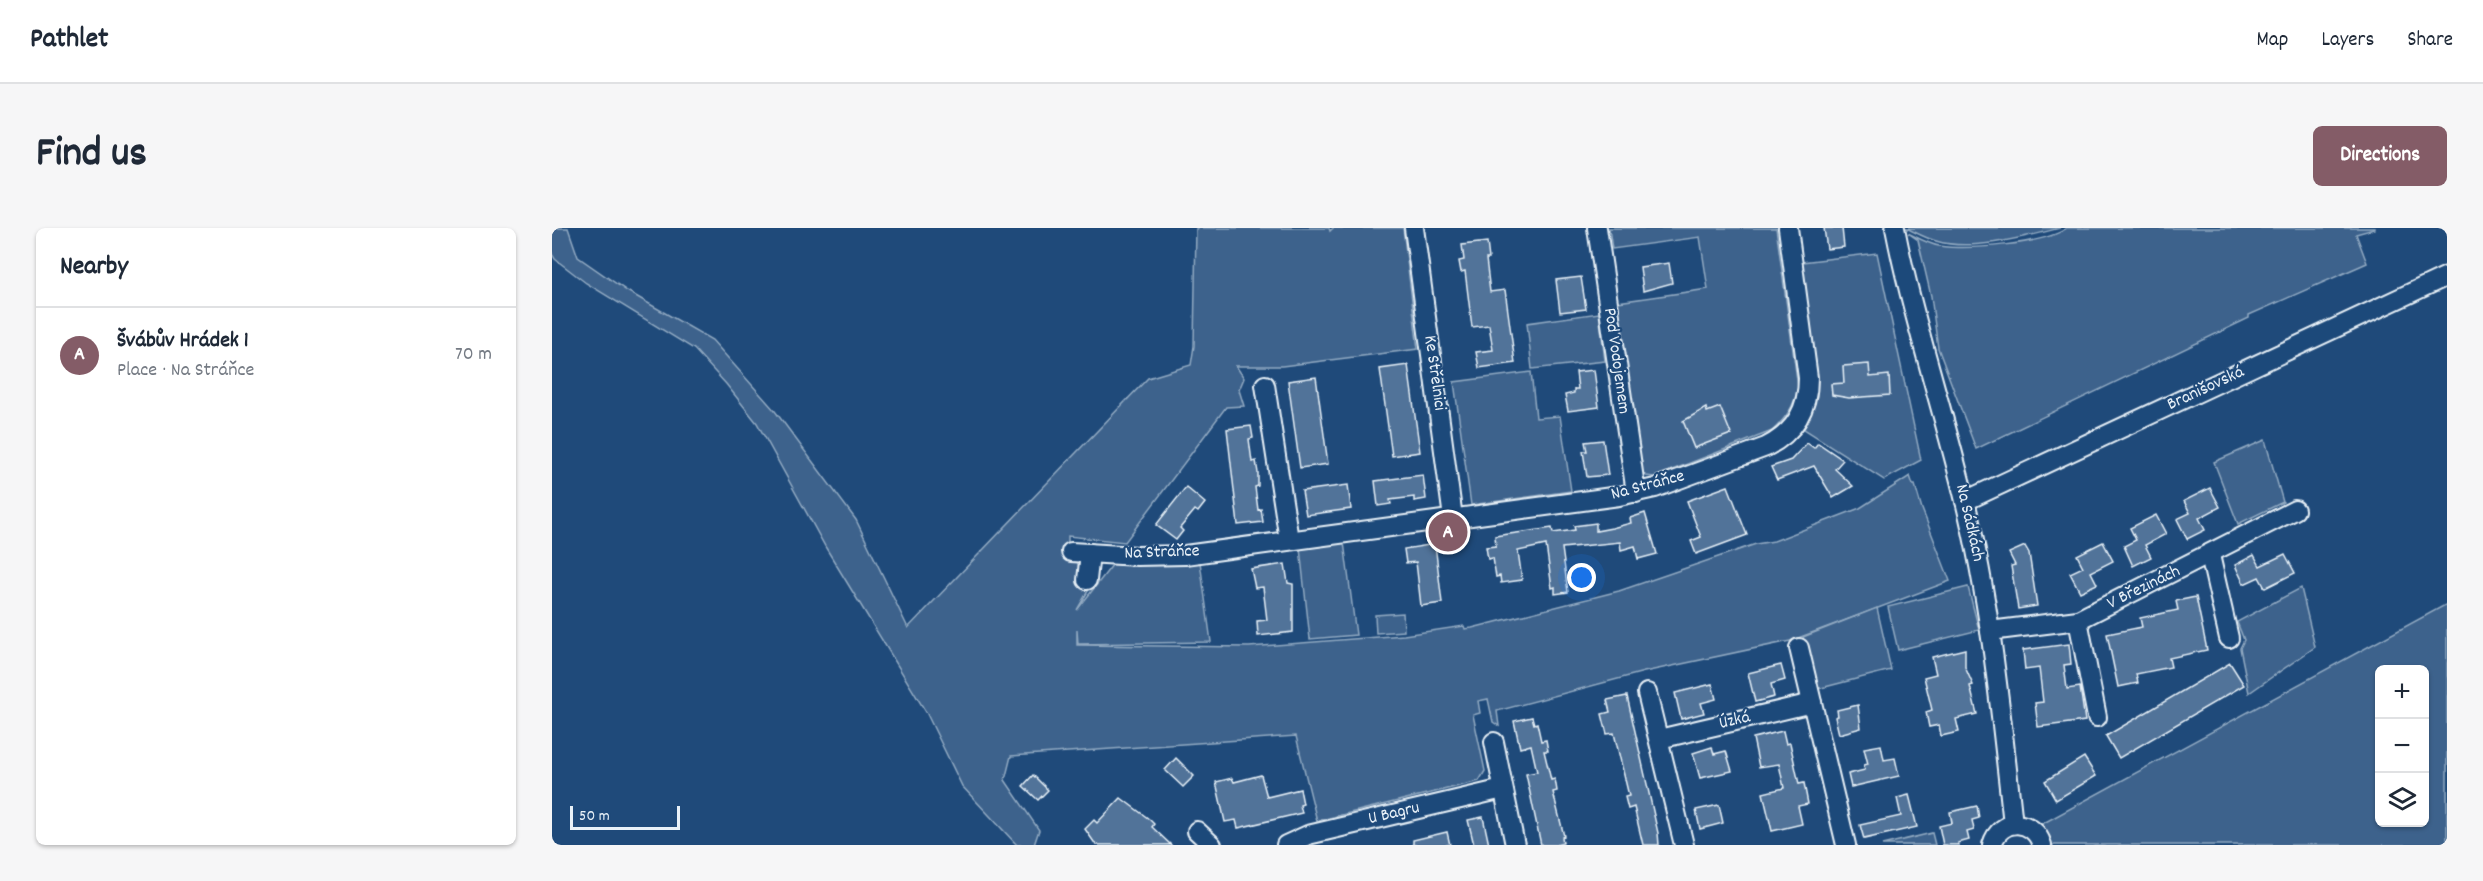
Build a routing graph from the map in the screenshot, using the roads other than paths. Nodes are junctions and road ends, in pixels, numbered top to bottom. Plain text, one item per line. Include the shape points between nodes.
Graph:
1 (1414, 228) edge
2 (1597, 228) edge
3 (1788, 228) edge
4 (1895, 228) edge
5 (2447, 276) edge
6 (1265, 385) dead end
7 (1636, 493) junction
8 (1965, 501) junction
9 (2295, 510) dead end
10 (1453, 518) junction
11 (1289, 540) junction
12 (1071, 552) dead end
13 (1090, 553) junction
14 (2210, 555) junction
15 (1087, 580) dead end
16 (2078, 620) junction
17 (1990, 631) junction
18 (2229, 638) dead end
19 (1799, 648) dead end
20 (1647, 693) dead end
21 (1812, 703) junction
22 (2097, 717) dead end
23 (1659, 739) junction
24 (1494, 742) dead end
25 (1503, 789) junction
26 (2013, 824) junction
27 (1197, 831) dead end
28 (1212, 845) edge
29 (1286, 845) edge
30 (1515, 845) edge
31 (1684, 845) edge
32 (1846, 845) edge
33 (1992, 845) edge
34 (2042, 845) edge

1 - 10 street, Ke Střelnici
2 - 7 street, Pod Vodojemem
3 - 7 street, Na Stráňce via 1808,378 1808,393 1799,419 1779,440 1766,447
4 - 8 street, Na Sádkách
5 - 8 street, Branišovská
6 - 11 street
7 - 10 street, Na Stráňce
8 - 17 street, Na Sádkách
9 - 14 street, V Březinách
10 - 11 street, Na Stráňce
11 - 13 street, Na Stráňce via 1185,555
12 - 13 street, Na Stráňce
13 - 15 street
14 - 16 street, V Březinách
14 - 18 street
16 - 17 street, V Březinách
16 - 22 street
17 - 26 street, Na Sádkách
19 - 21 street
20 - 23 street
21 - 23 street, Úzká
21 - 32 street
23 - 31 street
24 - 25 street
25 - 29 street, U Bagru via 1308,835
25 - 30 street
26 - 33 street via 2000,830
26 - 34 street via 2035,831
27 - 28 street

